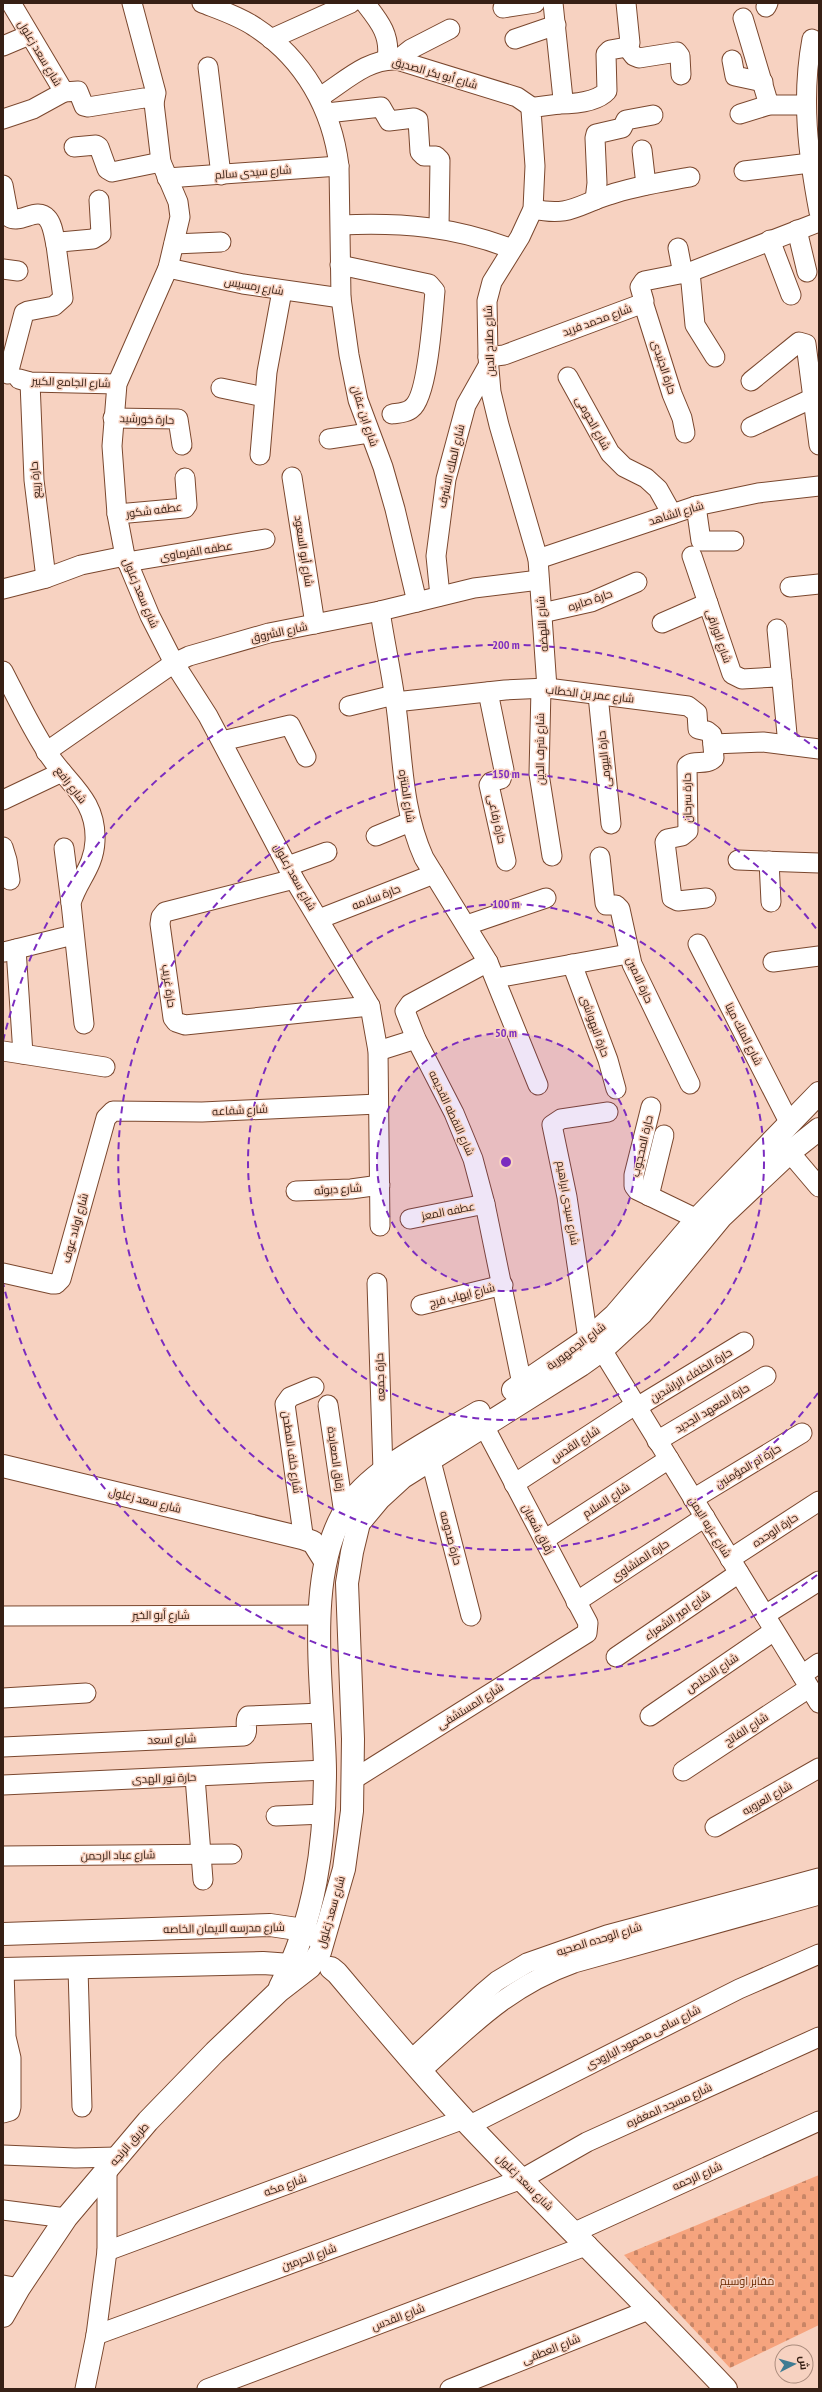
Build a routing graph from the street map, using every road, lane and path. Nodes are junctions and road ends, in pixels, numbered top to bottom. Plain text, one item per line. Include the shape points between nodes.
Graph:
1 (14, 3) edge
2 (132, 3) edge
3 (202, 3) edge
4 (351, 3) edge
5 (365, 3) edge
6 (535, 3) edge
7 (553, 3) edge
8 (626, 3) edge
9 (503, 8) dead end
10 (233, 9) edge
11 (743, 18) dead end
12 (556, 25) junction
13 (450, 29) dead end
14 (29, 34) junction
15 (515, 38) dead end
16 (271, 39) junction
17 (812, 39) dead end
18 (3, 46) edge
19 (627, 47) junction
20 (392, 59) junction
21 (732, 60) dead end
22 (208, 67) dead end
23 (681, 76) dead end
24 (763, 82) junction
25 (64, 92) junction
26 (154, 103) junction
27 (559, 104) junction
28 (323, 105) junction
29 (769, 105) junction
30 (805, 105) junction
31 (533, 108) junction
32 (740, 114) dead end
33 (653, 116) dead end
34 (3, 119) edge
35 (74, 148) dead end
36 (642, 150) dead end
37 (810, 163) junction
38 (339, 166) junction
39 (164, 170) junction
40 (744, 172) dead end
41 (221, 175) junction
42 (690, 177) dead end
43 (3, 185) edge
44 (646, 185) junction
45 (99, 200) dead end
46 (595, 200) junction
47 (533, 210) junction
48 (819, 212) edge
49 (819, 222) edge
50 (341, 225) junction
51 (439, 228) junction
52 (797, 230) junction
53 (770, 240) junction
54 (222, 242) dead end
55 (174, 244) junction
56 (56, 245) junction
57 (678, 248) dead end
58 (512, 250) junction
59 (340, 265) junction
60 (168, 268) junction
61 (807, 272) dead end
62 (687, 273) junction
63 (282, 291) junction
64 (791, 295) dead end
65 (341, 298) junction
66 (643, 302) junction
67 (715, 357) dead end
68 (488, 362) junction
69 (6, 373) edge
70 (568, 377) dead end
71 (751, 381) dead end
72 (30, 382) junction
73 (117, 384) junction
74 (221, 388) dead end
75 (264, 397) junction
76 (813, 398) junction
77 (392, 414) dead end
78 (113, 418) junction
79 (751, 428) dead end
80 (369, 433) junction
81 (685, 433) dead end
82 (329, 439) dead end
83 (182, 445) dead end
84 (819, 445) edge
85 (260, 455) dead end
86 (185, 478) dead end
87 (292, 478) dead end
88 (819, 486) edge
89 (696, 506) junction
90 (117, 514) junction
91 (672, 514) junction
92 (264, 540) dead end
93 (734, 541) dead end
94 (692, 556) dead end
95 (126, 559) junction
96 (538, 559) junction
97 (46, 578) junction
98 (539, 580) junction
99 (637, 582) dead end
100 (819, 584) edge
101 (790, 587) dead end
102 (3, 589) edge
103 (440, 596) junction
104 (417, 602) junction
105 (708, 603) junction
106 (380, 611) junction
107 (542, 613) junction
108 (662, 623) dead end
109 (315, 624) junction
110 (777, 629) dead end
111 (174, 663) junction
112 (3, 671) edge
113 (782, 681) junction
114 (544, 689) junction
115 (488, 692) junction
116 (598, 694) junction
117 (395, 699) junction
118 (350, 706) dead end
119 (222, 741) junction
120 (713, 744) junction
121 (788, 745) junction
122 (819, 749) edge
123 (46, 752) junction
124 (306, 757) dead end
125 (62, 772) junction
126 (3, 800) edge
127 (410, 822) junction
128 (611, 824) dead end
129 (376, 836) dead end
130 (3, 847) edge
131 (64, 848) dead end
132 (327, 852) dead end
133 (552, 856) dead end
134 (600, 857) dead end
135 (738, 860) dead end
136 (506, 861) dead end
137 (769, 861) junction
138 (819, 863) edge
139 (291, 873) junction
140 (434, 874) junction
141 (10, 880) dead end
142 (546, 898) dead end
143 (706, 898) dead end
144 (771, 902) dead end
145 (71, 903) junction
146 (319, 919) junction
147 (467, 925) junction
148 (73, 935) junction
149 (698, 944) dead end
150 (9, 951) edge
151 (628, 954) junction
152 (819, 956) edge
153 (773, 962) dead end
154 (572, 964) junction
155 (492, 970) junction
156 (370, 1006) junction
157 (84, 1024) dead end
158 (416, 1039) junction
159 (3, 1051) edge
160 (378, 1051) junction
161 (23, 1054) junction
162 (105, 1067) dead end
163 (690, 1084) dead end
164 (538, 1085) dead end
165 (616, 1089) dead end
166 (819, 1093) edge
167 (378, 1104) junction
168 (651, 1107) dead end
169 (608, 1112) dead end
170 (106, 1118) joint
171 (819, 1129) edge
172 (664, 1135) dead end
173 (785, 1137) junction
174 (380, 1185) junction
175 (819, 1188) edge
176 (296, 1191) dead end
177 (649, 1196) junction
178 (485, 1204) junction
179 (410, 1219) dead end
180 (697, 1219) junction
181 (380, 1226) dead end
182 (3, 1273) edge
183 (377, 1283) dead end
184 (503, 1285) junction
185 (421, 1305) dead end
186 (744, 1342) dead end
187 (595, 1345) junction
188 (766, 1376) dead end
189 (522, 1384) junction
190 (314, 1388) dead end
191 (328, 1405) dead end
192 (636, 1406) junction
193 (484, 1426) junction
194 (802, 1433) dead end
195 (657, 1441) junction
196 (669, 1459) junction
197 (431, 1461) junction
198 (3, 1466) edge
199 (383, 1471) junction
200 (514, 1484) junction
201 (693, 1499) junction
202 (819, 1501) edge
203 (705, 1518) junction
204 (346, 1521) junction
205 (295, 1534) junction
206 (544, 1540) junction
207 (325, 1561) junction
208 (734, 1566) junction
209 (819, 1581) edge
210 (576, 1602) junction
211 (320, 1615) junction
212 (3, 1616) edge
213 (471, 1616) dead end
214 (769, 1623) junction
215 (587, 1632) joint
216 (616, 1657) dead end
217 (819, 1663) edge
218 (805, 1681) junction
219 (86, 1693) dead end
220 (3, 1698) edge
221 (819, 1704) edge
222 (322, 1713) junction
223 (650, 1716) dead end
224 (3, 1747) edge
225 (819, 1768) edge
226 (325, 1770) junction
227 (683, 1771) dead end
228 (195, 1777) junction
229 (354, 1779) junction
230 (3, 1785) edge
231 (324, 1814) junction
232 (276, 1816) dead end
233 (715, 1827) dead end
234 (201, 1854) junction
235 (232, 1854) dead end
236 (3, 1856) edge
237 (819, 1878) edge
238 (203, 1880) dead end
239 (314, 1894) junction
240 (819, 1895) edge
241 (336, 1900) junction
242 (304, 1930) junction
243 (3, 1934) edge
244 (324, 1940) junction
245 (819, 1954) edge
246 (311, 1967) junction
247 (78, 1968) junction
248 (3, 1969) edge
249 (278, 1991) joint
250 (819, 2037) edge
251 (416, 2066) junction
252 (82, 2107) dead end
253 (3, 2113) edge
254 (819, 2121) edge
255 (467, 2122) junction
256 (3, 2155) edge
257 (112, 2163) junction
258 (522, 2179) junction
259 (3, 2210) edge
260 (66, 2218) junction
261 (581, 2239) junction
262 (106, 2251) junction
263 (11, 2287) edge
264 (651, 2310) junction
265 (3, 2316) edge
266 (96, 2335) junction
267 (85, 2389) edge
268 (207, 2389) edge
269 (450, 2389) edge
270 (726, 2389) edge

1 - 14 street, شارع سعد زعلول
2 - 26 street via 156,92
3 - 10 street, شارع ابن عفان
4 - 16 street
5 - 20 street via 382,26
6 - 9 street
7 - 12 street
8 - 19 street via 630,43
10 - 16 street, شارع ابن عفان
11 - 24 street
12 - 15 street
12 - 27 street via 562,96
13 - 20 street
14 - 18 street
14 - 25 street, شارع سعد زعلول
16 - 28 street, شارع ابن عفان via 297,65
17 - 30 street via 806,75
19 - 23 street via 639,58 677,52 680,56
19 - 27 street via 607,52 609,86 604,95
20 - 28 street, شارع أبو بكر الصديق via 368,65
20 - 31 street, شارع أبو بكر الصديق via 517,97
21 - 24 street via 735,76
22 - 41 street
24 - 29 street
25 - 26 street, شارع سعد زعلول via 79,92 86,107 144,98
25 - 34 street via 33,109
26 - 39 street, شارع سعد زعلول
27 - 31 street
28 - 38 street, شارع ابن عفان via 336,146
28 - 51 street via 381,107 389,121 414,118 418,120 420,152 424,156 436,156 440,160
29 - 30 street
29 - 32 street
30 - 37 street
31 - 47 street, شارع صلاح الدين via 530,114 535,166
33 - 46 street via 626,120 622,128 596,134
35 - 39 street, شارع سيدى سالم via 96,145 107,169 112,172
36 - 44 street
37 - 40 street
37 - 48 street
38 - 41 street, شارع سيدى سالم
38 - 50 street, شارع ابن عفان
39 - 41 street, شارع سيدى سالم
39 - 55 street, شارع سعد زعلول via 178,202 180,217
42 - 44 street
43 - 56 street via 9,217 15,219 39,213 44,215 50,224
44 - 46 street
45 - 56 street via 101,234 93,239 60,242
46 - 47 street via 571,211
47 - 58 street, شارع صلاح الدين
49 - 52 street, شارع محمد فريد
50 - 51 street via 406,224
50 - 59 street, شارع ابن عفان
51 - 58 street
52 - 53 street, شارع محمد فريد
52 - 61 street
53 - 62 street, شارع محمد فريد
53 - 64 street
54 - 55 street
55 - 60 street, شارع سعد زعلول
56 - 69 street via 63,298 54,306 24,313
57 - 62 street
58 - 68 street, شارع صلاح الدين via 492,282 487,301
59 - 65 street, شارع ابن عفان
59 - 77 street via 429,284 435,291 430,347 416,404 408,411
60 - 63 street, شارع رمسيس
60 - 73 street, شارع سعد زعلول
62 - 66 street, شارع محمد فريد via 644,281 640,287
62 - 67 street via 694,325
63 - 65 street, شارع رمسيس
63 - 75 street via 273,331
65 - 80 street, شارع ابن عفان via 358,400
66 - 68 street, شارع محمد فريد
66 - 81 street, حارة الجنيدى
68 - 96 street, شارع صلاح الدين via 491,392 501,432
68 - 103 street, شارع الملك الاشرف via 466,405 446,479 436,556
69 - 72 street, شارع الجامع الكبير
70 - 91 street, شارع الحومى via 610,453 624,467 646,478 658,489
71 - 76 street via 799,342 803,342 808,348
72 - 73 street, شارع الجامع الكبير
72 - 97 street, حارة ربيع via 34,480
73 - 78 street, شارع سعد زعلول
74 - 75 street
75 - 85 street
76 - 79 street
76 - 84 street
78 - 83 street, حارة خورشيد via 178,419
78 - 90 street, شارع سعد زعلول via 112,446
80 - 82 street
80 - 104 street, شارع ابن عفان via 383,467 395,509
86 - 90 street, عطفه شكور via 185,508
87 - 109 street, شارع أبو السعود
88 - 89 street, شارع الشاهد via 758,493
89 - 91 street, شارع الشاهد
89 - 93 street via 700,541
90 - 95 street, شارع سعد زعلول
91 - 96 street, شارع الشاهد
92 - 95 street, عطفه الفرماوى
94 - 105 street, شارع الوراقى
95 - 97 street, عطفه الفرماوى via 81,564
95 - 111 street, شارع سعد زعلول via 150,616
96 - 98 street, شارع النهضه
97 - 102 street, عطفه الفرماوى
98 - 103 street, شارع الشروق via 474,588
98 - 107 street, شارع النهضه
99 - 107 street, حارة صابره via 591,602
100 - 101 street
103 - 104 street, شارع الشروق
104 - 106 street, شارع الشروق
105 - 108 street
105 - 113 street, شارع الوراقى via 732,674 742,679 777,677
106 - 109 street, شارع الشروق
106 - 117 street, شارع المنتزه
107 - 114 street, شارع النهضه
109 - 111 street, شارع الشروق via 237,641
110 - 113 street
111 - 119 street, شارع سعد زعلول
111 - 123 street, شارع الشروق
112 - 123 street, شارع رافع
113 - 121 street
114 - 115 street, شارع عمر بن الخطاب
114 - 116 street, شارع عمر بن الخطاب
114 - 133 street, شارع شرف الدين via 539,774
115 - 117 street, شارع عمر بن الخطاب
115 - 136 street, حارة رفاعى via 504,770 501,779 489,785
116 - 120 street, شارع عمر بن الخطاب via 688,706 697,713 697,727 710,732
116 - 128 street, حارة البيومى
117 - 118 street, شارع عمر بن الخطاب
117 - 127 street, شارع المنتزه
119 - 124 street via 290,725
119 - 139 street, شارع سعد زعلول
120 - 121 street via 763,742
120 - 143 street, حارة سرحان via 714,758 711,762 687,766 686,833 666,840 672,898 678,901
121 - 122 street
123 - 125 street, شارع رافع
125 - 126 street
125 - 145 street, شارع رافع via 82,794 89,808 95,840 88,872
127 - 129 street
127 - 140 street, شارع المنتزه via 416,841
130 - 141 street
131 - 145 street
132 - 139 street
134 - 151 street, حارة الامين via 605,903 606,906 616,905 620,909
135 - 137 street
137 - 138 street
137 - 144 street
139 - 146 street, شارع سعد زعلول
139 - 156 street, حارة غريب via 165,912 160,924 173,1018 185,1025
140 - 146 street, حارة سلامه
140 - 147 street, شارع المنتزه
142 - 147 street
145 - 148 street
146 - 156 street, شارع سعد زعلول
147 - 155 street, شارع المنتزه
148 - 150 street
148 - 157 street
149 - 173 street, شارع الملك مينا
150 - 161 street
151 - 154 street
151 - 163 street, حارة الامين
152 - 153 street
154 - 155 street
154 - 165 street, حارة البهواشى via 608,1060
155 - 158 street, شارع النقطه القديمه via 407,1007 406,1016
155 - 164 street, شارع المنتزه
156 - 160 street, شارع سعد زعلول
158 - 160 street
158 - 178 street, شارع النقطه القديمه via 465,1136
159 - 161 street
160 - 167 street, شارع سعد زعلول
161 - 162 street
166 - 173 street, شارع الجمهورية
167 - 170 street, شارع شفاعه via 202,1112 113,1111
167 - 174 street, شارع سعد زعلول
168 - 177 street, حارة المحجوب via 633,1180 637,1190
169 - 187 street, شارع سيدى ابراهيم via 561,1119 552,1125
170 - 182 street, شارع اولاد عوف via 61,1279 52,1284
171 - 173 street, شارع الجمهورية
172 - 177 street
173 - 175 street, شارع الملك مينا
173 - 180 street, شارع الجمهورية
173 - 187 street, شارع الجمهورية via 641,1314
174 - 176 street, شارع دبوئه
174 - 181 street, شارع سعد زعلول
177 - 180 street, حارة المحجوب
178 - 179 street, عطفه المعز
178 - 184 street, شارع النقطه القديمه
180 - 187 street, شارع الجمهورية via 615,1315
183 - 199 street, حارة جمعه
184 - 185 street, شارع ايهاب فرج
184 - 189 street, شارع النقطه القديمه
186 - 192 street, حارة الخلفاء الراشدين
187 - 189 street, شارع الجمهورية
187 - 192 street, شارع عزبه اليمن
187 - 193 street, شارع الجمهورية via 581,1366
188 - 195 street, حارة المعهد الجديد
189 - 199 street, شارع الجمهورية
190 - 205 street, شارع خلف المطحن via 290,1397 285,1404
191 - 204 street, زقاق الصعايدة
192 - 195 street, شارع عزبه اليمن
192 - 200 street, شارع القدس
193 - 197 street, شارع الجمهورية
193 - 200 street, زقاق شعبان
194 - 201 street, حارة ام المؤمنين
195 - 196 street, شارع عزبه اليمن
196 - 201 street, شارع عزبه اليمن
196 - 206 street, شارع السلام
197 - 204 street, شارع الجمهورية via 403,1477 379,1499
197 - 213 street, حارة صدومه
198 - 205 street, شارع سعد زغلول
199 - 204 street, شارع الجمهورية via 350,1503
200 - 206 street, زقاق شعبان
201 - 203 street, شارع عزبه اليمن
202 - 208 street, حارة الوحده
203 - 208 street, شارع عزبه اليمن
203 - 210 street, حارة المنشاوى
204 - 205 street, شارع سعد زغلول via 324,1532
204 - 207 street, شارع سعد زغلول
204 - 229 street, شارع سعد زغلول
205 - 207 street, شارع سعد زغلول via 314,1542
206 - 210 street, زقاق شعبان
207 - 211 street, شارع سعد زغلول via 321,1582
208 - 214 street, شارع عزبه اليمن
208 - 216 street, شارع امير الشعراء
209 - 214 street, شارع الاخلاص
210 - 215 street, زقاق شعبان via 588,1623
211 - 212 street, شارع أبو الخير
211 - 222 street, شارع سعد زغلول
214 - 218 street, شارع عزبه اليمن
214 - 223 street, شارع الاخلاص
215 - 229 street, شارع المستشفى
217 - 218 street, شارع الفاتح
218 - 221 street, شارع عزبه اليمن
218 - 227 street, شارع الفاتح
219 - 220 street
222 - 224 street, شارع اسعد via 248,1716 244,1736
222 - 226 street, شارع سعد زغلول
225 - 233 street, شارع العروبه
226 - 228 street, حارة نور الهدى
226 - 231 street, شارع سعد زغلول
228 - 230 street, حارة نور الهدى
228 - 234 street
229 - 241 street, شارع سعد زغلول via 348,1840
231 - 232 street
231 - 239 street, شارع سعد زغلول
234 - 235 street, شارع عباد الرحمن
234 - 236 street, شارع عباد الرحمن
234 - 238 street
237 - 251 street, شارع الوحده الصحيه via 607,1936 526,1963 484,1992
239 - 241 street via 317,1901 324,1905
239 - 242 street, شارع سعد زغلول
240 - 251 street, شارع الوحده الصحيه via 574,1963 545,1974 492,2006
241 - 244 street, شارع سعد زغلول
242 - 243 street, شارع مدرسه الايمان الخاصه via 270,1925
242 - 244 street, شارع مدرسه الايمان الخاصه
242 - 246 street, شارع سعد زغلول
244 - 246 street
245 - 255 street, شارع سامى محمود البارودى via 739,1989
246 - 247 street via 263,1963
246 - 249 street, شارع سعد زغلول
246 - 251 street, شارع سعد زغلول via 337,1973
247 - 248 street
247 - 252 street
248 - 253 street via 6,2038 11,2052 11,2107 10,2111
249 - 257 street, طريق الرنجه via 181,2086
250 - 258 street, شارع مسجد المغفره via 587,2142
251 - 255 street, شارع سعد زغلول
254 - 261 street, شارع الرحمه
255 - 258 street, شارع سعد زغلول
255 - 262 street, شارع مكه
256 - 257 street via 75,2158
257 - 260 street, طريق الرنجه
257 - 262 street
258 - 261 street, شارع سعد زغلول
258 - 266 street, شارع الحرمين
259 - 260 street
260 - 263 street, طريق الرنجه
261 - 264 street, شارع سعد زغلول
261 - 268 street, شارع القدس
262 - 266 street
263 - 265 street, طريق الرنجه
264 - 269 street, شارع العطفى
264 - 270 street, شارع سعد زغلول
266 - 267 street

